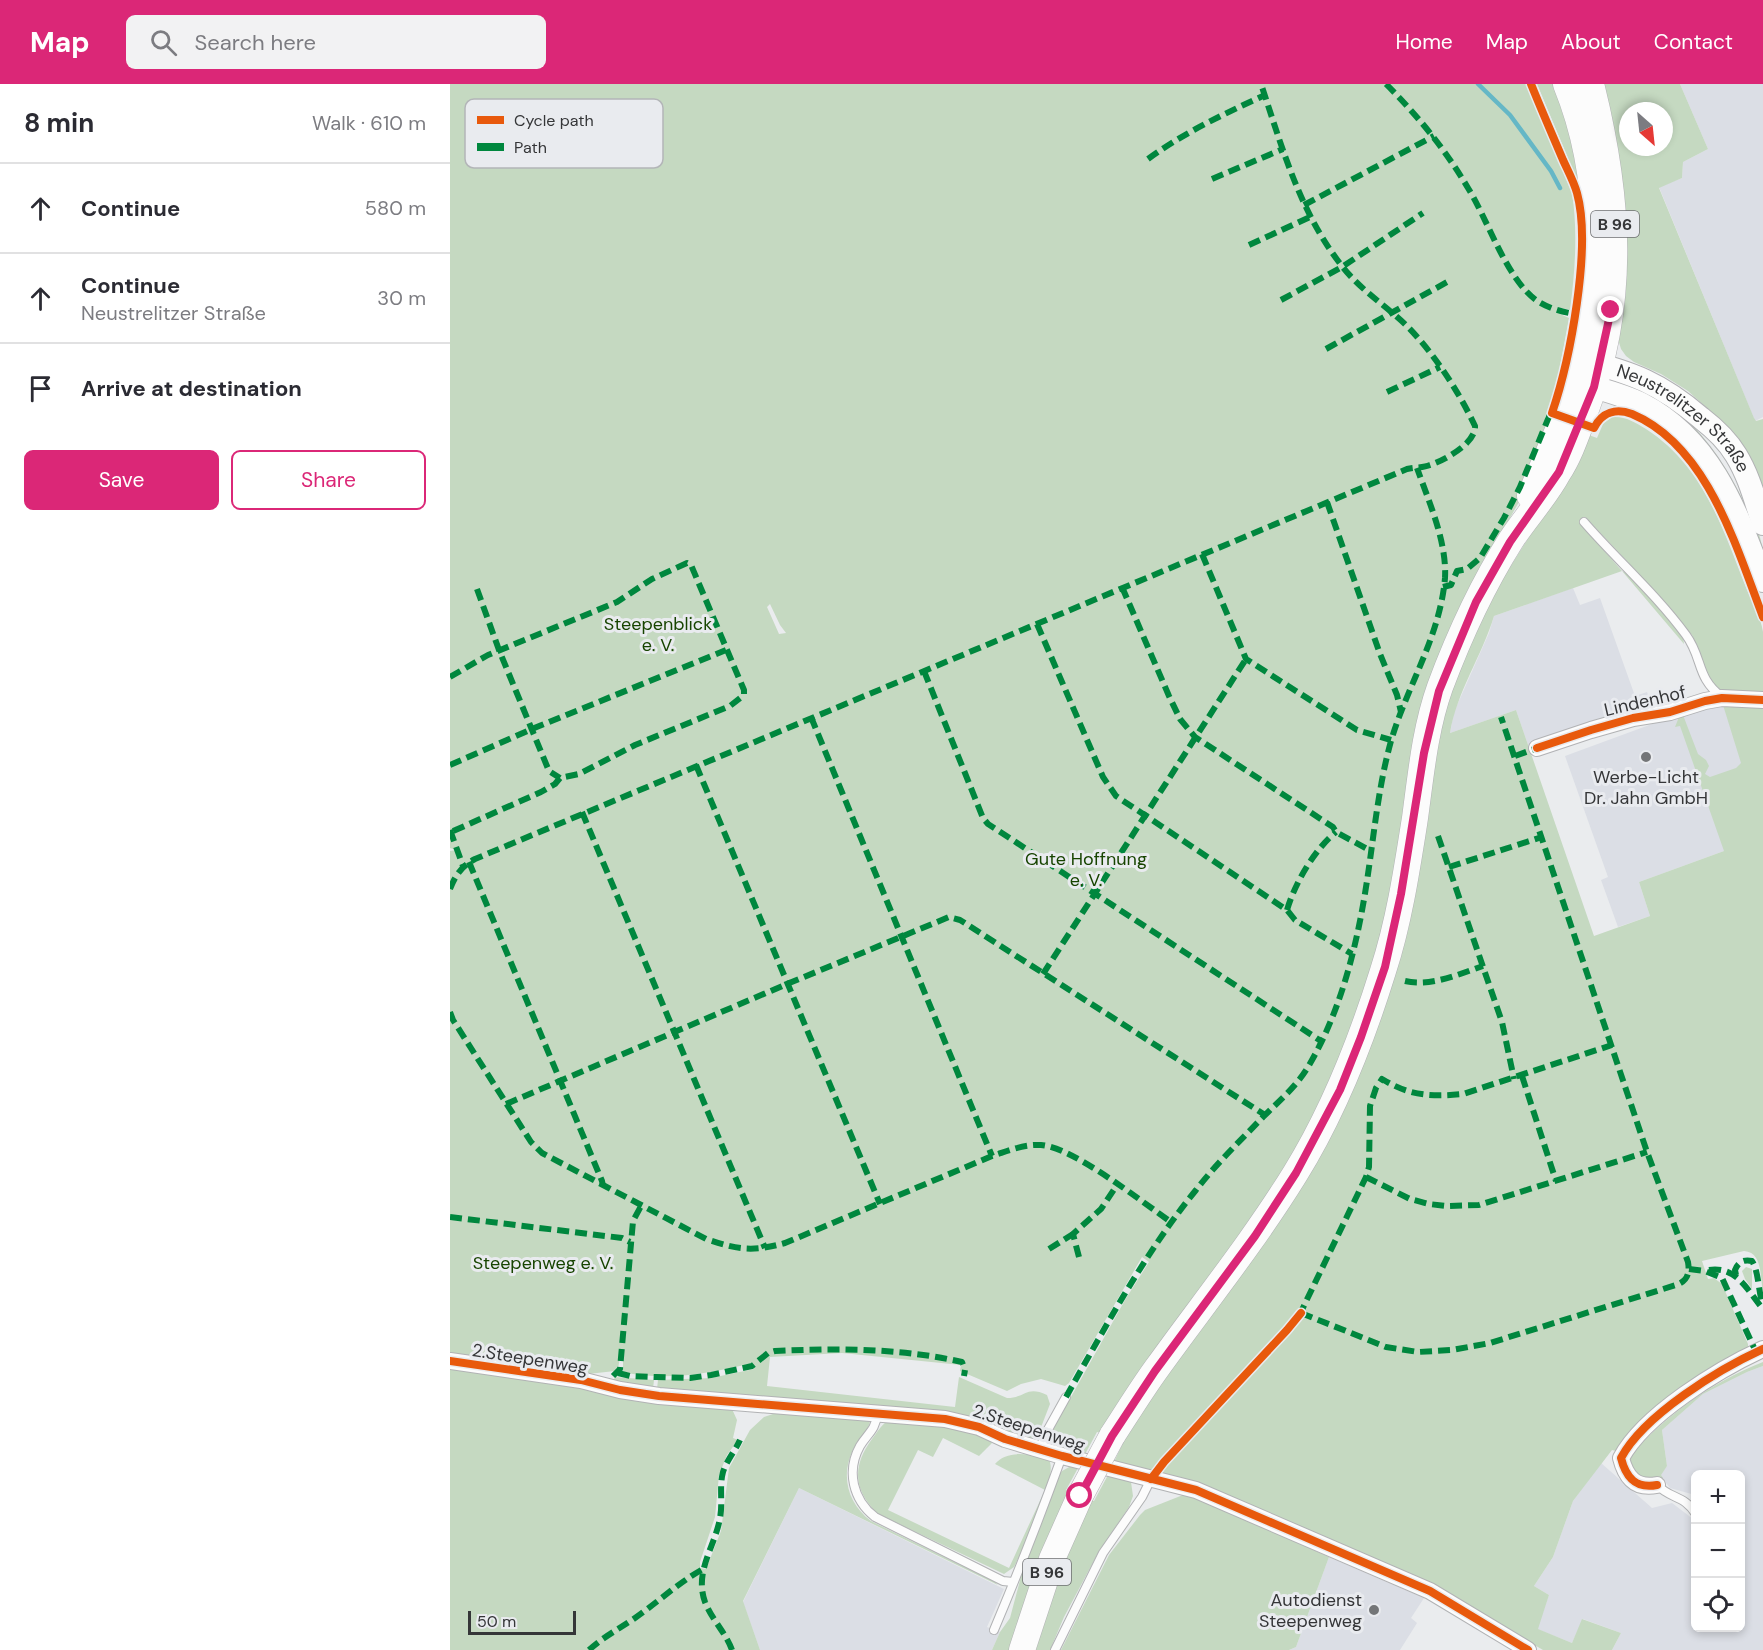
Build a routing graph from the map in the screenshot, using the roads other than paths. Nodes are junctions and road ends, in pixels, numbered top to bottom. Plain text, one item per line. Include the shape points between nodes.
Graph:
1 (1566, 84) edge
2 (1591, 84) edge
3 (1587, 373) junction
4 (1584, 522) dead end
5 (1763, 524) edge
6 (1763, 581) edge
7 (1722, 698) junction
8 (1763, 700) edge
9 (1537, 748) dead end
10 (1763, 1349) edge
11 (450, 1361) edge
12 (1066, 1397) dead end
13 (877, 1414) junction
14 (1040, 1449) junction
15 (1062, 1456) junction
16 (1151, 1479) junction
17 (1657, 1485) joint
18 (1691, 1506) edge
19 (1013, 1582) junction
20 (994, 1630) dead end
21 (1022, 1650) edge
22 (1055, 1650) edge
23 (1528, 1650) edge

1 - 3 main road, B 96 via 1591,178 1594,269
2 - 3 main road, Neustrelitzer Straße / B 96 via 1610,177 1615,225 1611,310
3 - 5 main road, Neustrelitzer Straße via 1630,373 1654,383 1709,424 1736,454
3 - 6 main road, Neustrelitzer Straße via 1674,425 1701,451 1726,492
3 - 21 main road, B 96, bridge via 1559,425 1510,542 1469,617 1439,691 1385,967 1340,1090 1296,1173 1255,1236 1112,1436 1052,1559
4 - 7 lane via 1687,637 1705,681
7 - 8 street, Lindenhof
7 - 9 street, Lindenhof via 1591,729
10 - 17 street via 1671,1405 1625,1451 1621,1458 1627,1475 1640,1485
11 - 13 street, 2.Steepenweg via 659,1396
12 - 14 lane
13 - 14 street, 2.Steepenweg via 945,1419
13 - 19 lane via 871,1434 855,1458 852,1473 853,1486 867,1511 1003,1581
14 - 15 street, 2.Steepenweg
15 - 16 street, 2.Steepenweg
15 - 19 lane
16 - 22 lane via 1103,1553
16 - 23 street, 2.Steepenweg via 1196,1490 1430,1591
17 - 18 lane
19 - 20 lane

